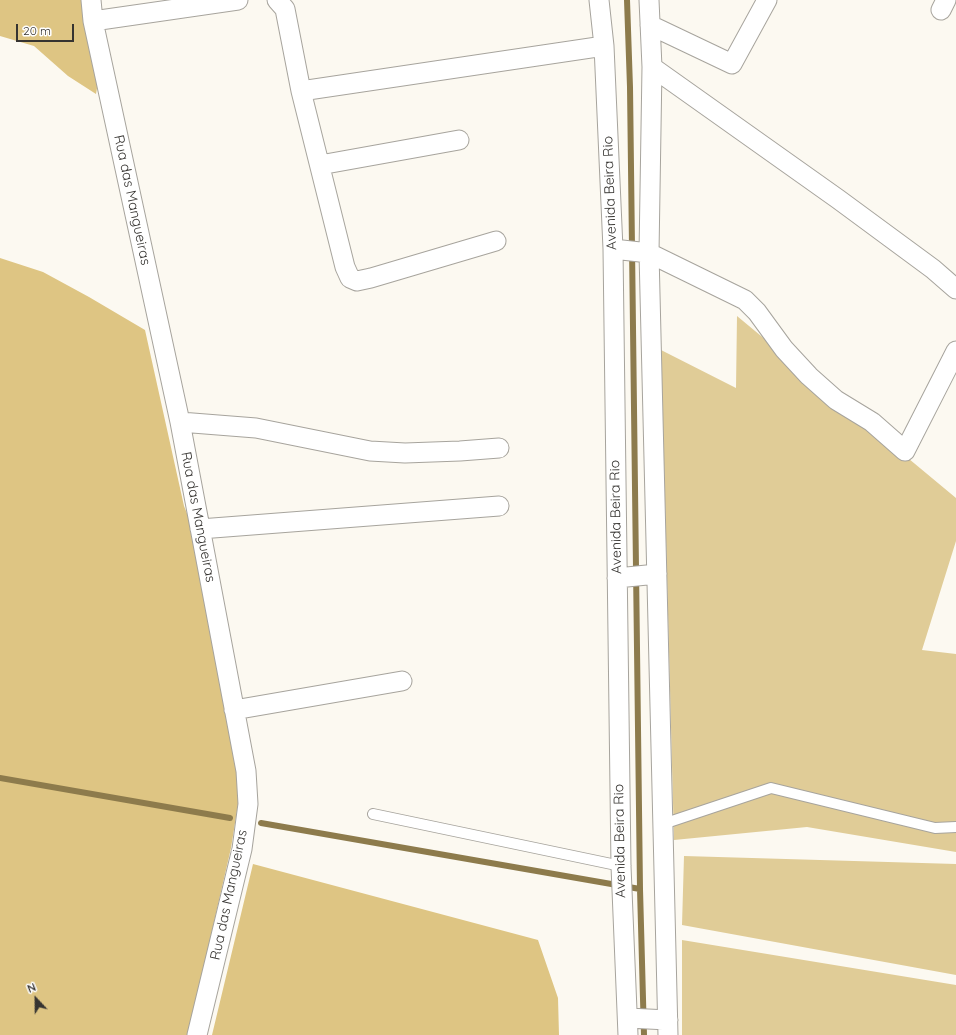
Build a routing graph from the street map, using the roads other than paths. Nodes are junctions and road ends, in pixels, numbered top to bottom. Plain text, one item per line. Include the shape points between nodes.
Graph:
1 (91, 0) edge
2 (238, 0) edge
3 (277, 0) edge
4 (599, 0) edge
5 (649, 0) edge
6 (767, 0) edge
7 (93, 21) junction
8 (650, 25) junction
9 (604, 46) junction
10 (652, 67) junction
11 (301, 91) junction
12 (459, 140) dead end
13 (320, 165) junction
14 (496, 241) dead end
15 (618, 250) junction
16 (645, 253) junction
17 (956, 289) edge
18 (956, 351) edge
19 (180, 422) junction
20 (499, 448) dead end
21 (499, 506) dead end
22 (200, 529) junction
23 (636, 576) junction
24 (402, 681) dead end
25 (234, 710) junction
26 (373, 814) dead end
27 (663, 824) junction
28 (956, 827) edge
29 (621, 871) junction
30 (630, 1024) edge
31 (663, 1025) edge
32 (197, 1035) edge

1 - 7 street, Rua das Mangueiras
2 - 7 street
3 - 11 street via 286,9
4 - 9 street, Avenida Beira Rio
5 - 8 street, Avenida Beira Rio
6 - 8 street via 732,64
7 - 19 street, Rua das Mangueiras
8 - 10 street, Avenida Beira Rio
9 - 11 street
9 - 15 street, Avenida Beira Rio
10 - 16 street, Avenida Beira Rio
10 - 17 street via 838,199
11 - 13 street
12 - 13 street
13 - 14 street via 345,267 350,278 357,281 371,278
15 - 16 street
15 - 23 street, Avenida Beira Rio
16 - 18 street via 745,300 809,376 836,400 872,422 905,452
16 - 23 street, Avenida Beira Rio
19 - 20 street via 256,428 370,451 405,454
19 - 22 street, Rua das Mangueiras
21 - 22 street
22 - 25 street, Rua das Mangueiras
23 - 27 street, Avenida Beira Rio
23 - 29 street, Avenida Beira Rio
24 - 25 street
25 - 32 street, Rua das Mangueiras via 246,771 248,804 242,849
26 - 29 lane
27 - 28 lane via 771,788 935,828
27 - 31 street, Avenida Beira Rio
29 - 30 street, Avenida Beira Rio
30 - 31 street

